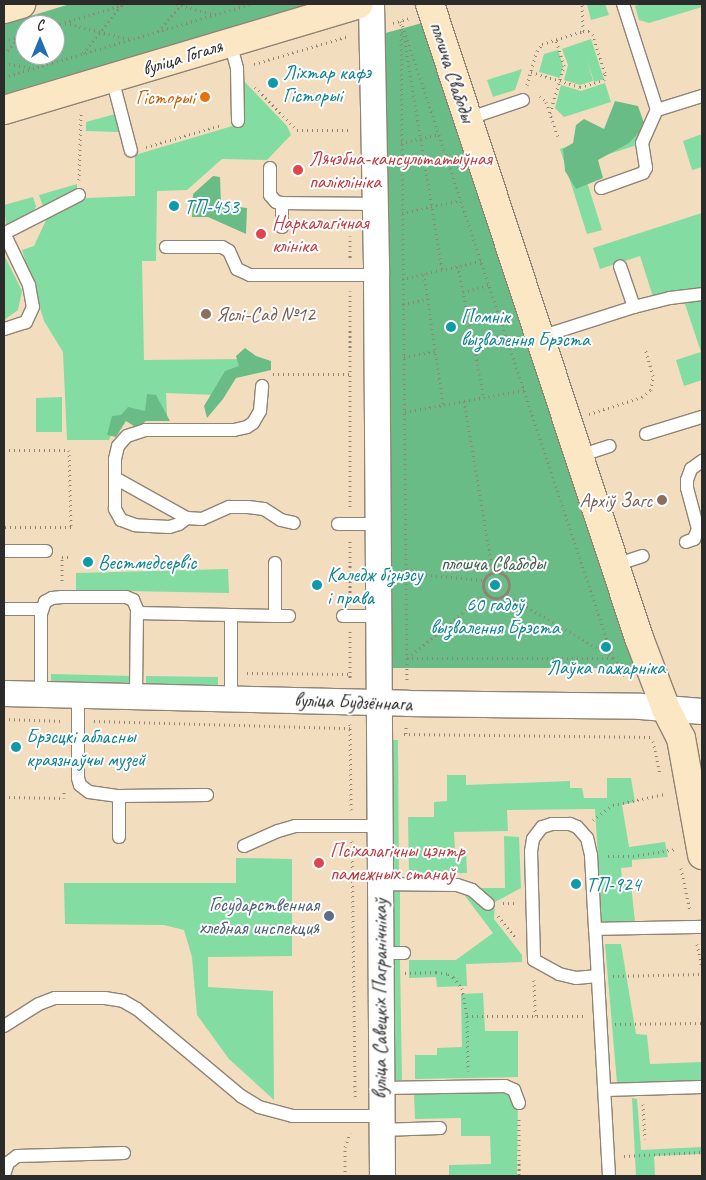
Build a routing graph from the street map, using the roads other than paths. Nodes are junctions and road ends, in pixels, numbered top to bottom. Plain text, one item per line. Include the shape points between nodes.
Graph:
1 (21, 4) edge
2 (359, 4) edge
3 (371, 4) edge
4 (430, 4) edge
5 (623, 4) edge
6 (4, 9) edge
7 (230, 42) junction
8 (112, 78) junction
9 (702, 96) edge
10 (523, 100) road end
11 (4, 110) edge
12 (656, 110) junction
13 (467, 118) junction
14 (238, 121) road end
15 (131, 151) road end
16 (270, 168) dead end
17 (601, 188) dead end
18 (79, 195) road end
19 (282, 203) junction
20 (375, 204) junction
21 (282, 227) dead end
22 (4, 233) edge
23 (166, 247) dead end
24 (620, 266) dead end
25 (376, 276) junction
26 (702, 294) edge
27 (634, 307) junction
28 (4, 329) edge
29 (540, 337) junction
30 (262, 386) road end
31 (702, 417) edge
32 (646, 434) dead end
33 (608, 446) dead end
34 (579, 456) junction
35 (702, 461) edge
36 (114, 478) junction
37 (187, 518) junction
38 (294, 523) dead end
39 (344, 524) road end
40 (376, 524) junction
41 (686, 542) dead end
42 (4, 551) edge
43 (46, 551) dead end
44 (643, 556) dead end
45 (274, 563) dead end
46 (615, 565) junction
47 (4, 609) edge
48 (41, 609) junction
49 (137, 613) junction
50 (231, 615) junction
51 (274, 616) junction
52 (289, 616) dead end
53 (347, 616) road end
54 (377, 616) junction
55 (4, 693) edge
56 (40, 694) junction
57 (78, 695) junction
58 (136, 696) junction
59 (231, 698) junction
60 (378, 702) junction
61 (666, 709) junction
62 (702, 711) edge
63 (206, 795) dead end
64 (119, 796) junction
65 (379, 826) junction
66 (119, 837) dead end
67 (244, 846) dead end
68 (689, 852) edge
69 (379, 884) junction
70 (488, 904) road end
71 (702, 927) edge
72 (595, 929) junction
73 (380, 953) junction
74 (404, 953) dead end
75 (598, 976) junction
76 (4, 1026) edge
77 (702, 1087) edge
78 (380, 1088) junction
79 (605, 1090) junction
80 (519, 1104) road end
81 (381, 1123) junction
82 (440, 1128) dead end
83 (124, 1152) dead end
84 (4, 1175) edge
85 (382, 1176) edge
86 (609, 1176) edge

1 - 6 main road
2 - 7 main road, вуліца Гогаля
3 - 20 street
4 - 13 main road, плошча Свабоды
5 - 12 lane
7 - 8 main road, вуліца Гогаля
7 - 14 lane via 237,68
8 - 11 main road, вуліца Гогаля
8 - 15 lane
9 - 12 lane
10 - 13 lane
12 - 17 lane via 642,144 645,170 638,176
13 - 29 main road, плошча Свабоды
16 - 19 lane via 270,195
18 - 22 lane
19 - 20 lane
19 - 21 lane
20 - 25 street
22 - 28 lane via 28,285 33,307 26,322
23 - 25 lane via 222,247 231,254 237,269 250,275
24 - 27 lane
25 - 40 street
26 - 27 lane
27 - 29 lane
29 - 34 main road, плошча Свабоды
30 - 36 lane via 260,412 247,427 234,430 145,430 127,436 116,453
31 - 32 lane
33 - 34 lane
34 - 46 main road, плошча Свабоды
35 - 41 lane via 691,468 687,480 698,529 694,539
36 - 37 lane
36 - 37 lane via 114,508 124,523 168,527
37 - 38 lane via 202,519 229,508 248,507 264,509 281,520
39 - 40 lane
40 - 54 street
42 - 43 lane
44 - 46 lane
45 - 51 lane
46 - 61 main road, плошча Свабоды
47 - 48 lane
48 - 49 lane via 48,600 62,597 130,598
48 - 56 lane
49 - 50 lane
49 - 58 lane
50 - 51 lane
50 - 59 lane
51 - 52 lane
53 - 54 lane
54 - 60 street
55 - 56 street, вуліца Будзённага
56 - 57 street, вуліца Будзённага
57 - 58 street, вуліца Будзённага
57 - 64 lane via 71,721 80,785 89,792
58 - 59 street, вуліца Будзённага
59 - 60 street, вуліца Будзённага
60 - 61 street, вуліца Будзённага
60 - 65 street, вуліца Савецкіх Пагранічнікаў
61 - 62 street, вуліца Будзённага
61 - 68 main road, плошча Свабоды via 681,738
63 - 64 lane
64 - 66 lane
65 - 67 lane via 286,828
65 - 69 street, вуліца Савецкіх Пагранічнікаў
69 - 70 lane via 457,885 472,890
69 - 73 street, вуліца Савецкіх Пагранічнікаў
71 - 72 lane
72 - 75 lane
72 - 75 lane via 587,838 577,827 552,824 536,833 531,851 534,960 559,974 576,978
73 - 74 lane
73 - 78 street, вуліца Савецкіх Пагранічнікаў
75 - 79 lane
76 - 81 lane via 55,998 122,1001 137,1009 241,1096 259,1107 292,1116 356,1117
77 - 79 lane
78 - 80 lane via 504,1086 514,1090
78 - 81 street, вуліца Савецкіх Пагранічнікаў
79 - 86 lane
81 - 82 lane
81 - 85 street, вуліца Савецкіх Пагранічнікаў
83 - 84 lane via 17,1156 8,1163

